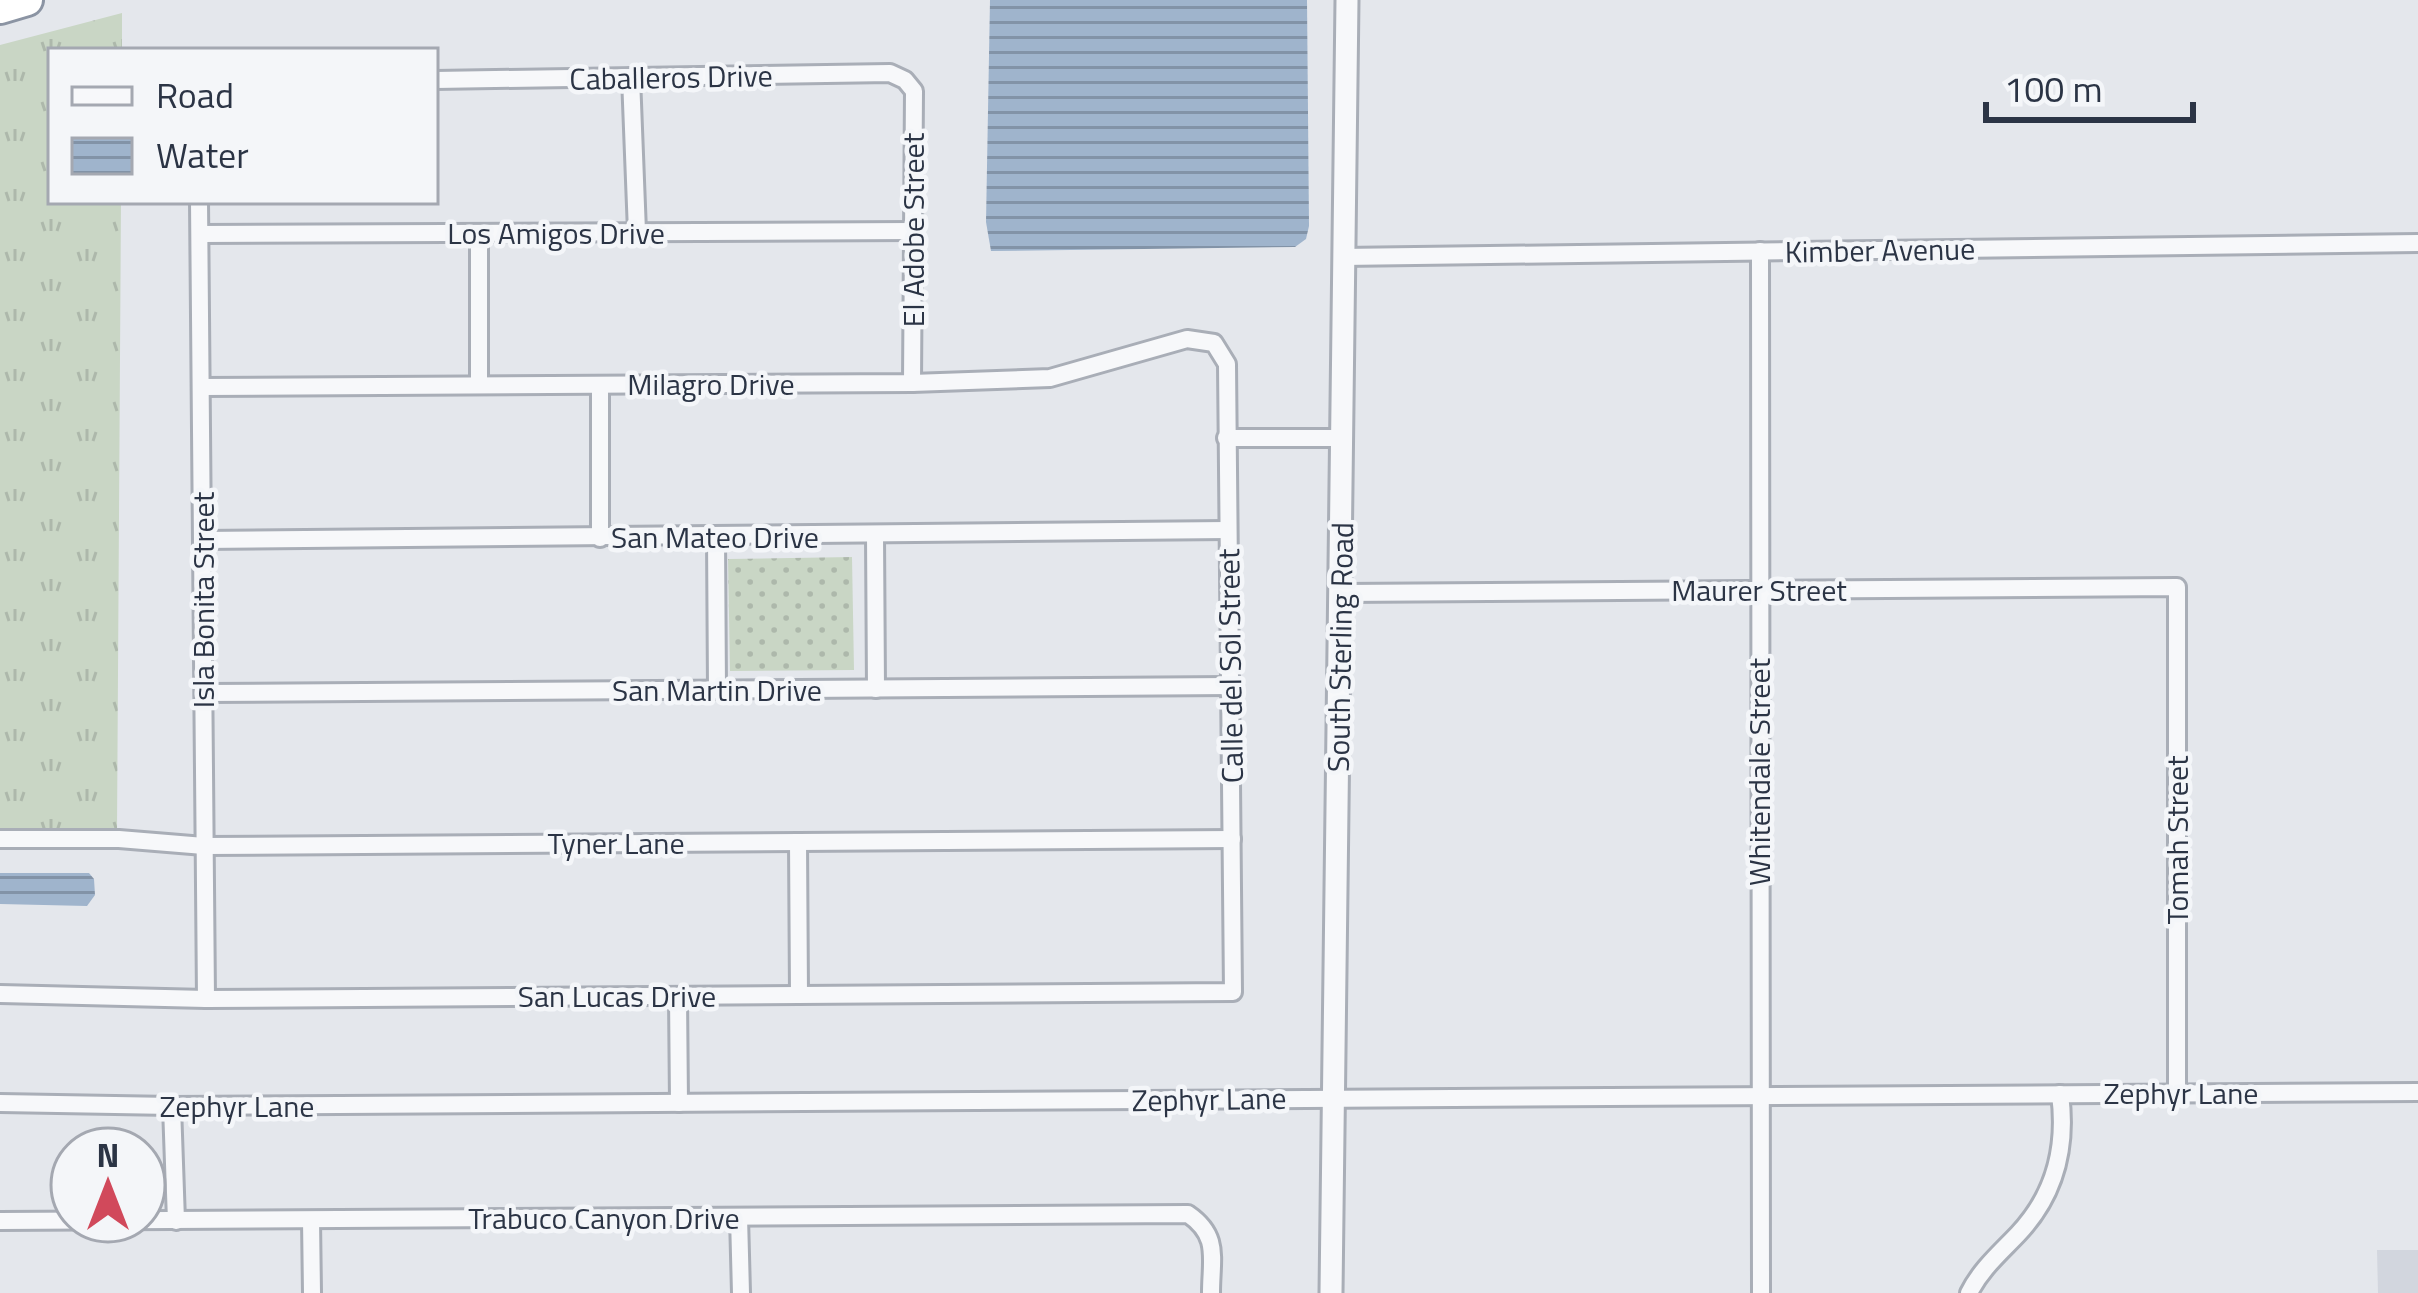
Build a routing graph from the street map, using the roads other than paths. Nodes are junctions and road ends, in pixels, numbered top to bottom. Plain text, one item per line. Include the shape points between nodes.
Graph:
1 (27, 0) edge
2 (1348, 0) edge
3 (0, 8) edge
4 (631, 77) junction
5 (438, 80) edge
6 (905, 80) joint
7 (200, 204) edge
8 (913, 231) junction
9 (637, 232) junction
10 (478, 233) junction
11 (200, 234) junction
12 (2418, 243) edge
13 (1760, 251) junction
14 (1342, 257) junction
15 (1214, 344) joint
16 (912, 383) junction
17 (479, 385) junction
18 (600, 385) junction
19 (201, 387) junction
20 (1226, 438) junction
21 (1342, 438) junction
22 (1228, 530) junction
23 (875, 536) junction
24 (716, 537) junction
25 (600, 538) junction
26 (202, 540) junction
27 (2177, 587) joint
28 (1759, 590) junction
29 (1342, 593) junction
30 (1231, 686) junction
31 (876, 688) junction
32 (717, 690) junction
33 (203, 693) junction
34 (0, 839) edge
35 (1232, 839) junction
36 (798, 842) junction
37 (205, 846) junction
38 (1233, 992) joint
39 (0, 994) edge
40 (799, 995) junction
41 (678, 996) junction
42 (206, 999) junction
43 (2418, 1092) edge
44 (2177, 1093) junction
45 (2060, 1094) junction
46 (1759, 1096) junction
47 (1334, 1098) junction
48 (0, 1103) edge
49 (679, 1103) junction
50 (172, 1106) junction
51 (740, 1217) junction
52 (311, 1220) junction
53 (0, 1221) edge
54 (176, 1221) junction
55 (312, 1293) edge
56 (741, 1293) edge
57 (1211, 1293) edge
58 (1331, 1293) edge
59 (1760, 1293) edge
60 (1969, 1293) edge

1 - 3 highway
2 - 14 street, South Sterling Road
4 - 5 street, Caballeros Drive
4 - 6 street, Caballeros Drive
4 - 9 street
6 - 8 street, El Adobe Street via 914,91
7 - 11 street, Isla Bonita Street
8 - 9 street, Los Amigos Drive
8 - 16 street, El Adobe Street
9 - 10 street, Los Amigos Drive
10 - 11 street, Los Amigos Drive
10 - 17 street
11 - 19 street, Isla Bonita Street
12 - 13 street, Kimber Avenue
13 - 14 street, Kimber Avenue
13 - 28 street, Whitendale Street
14 - 21 street, South Sterling Road
15 - 16 street, Milagro Drive via 1187,339 1050,378
15 - 20 street, Calle del Sol Street via 1227,364
16 - 18 street, Milagro Drive
17 - 18 street, Milagro Drive
17 - 19 street, Milagro Drive
18 - 25 street
19 - 26 street, Isla Bonita Street
20 - 21 street
20 - 22 street, Calle del Sol Street
21 - 29 street, South Sterling Road
22 - 23 street, San Mateo Drive
22 - 30 street, Calle del Sol Street
23 - 24 street, San Mateo Drive
23 - 31 street
24 - 25 street, San Mateo Drive
24 - 32 street
25 - 26 street, San Mateo Drive
26 - 33 street, Isla Bonita Street
27 - 28 street, Maurer Street
27 - 44 street, Tomah Street
28 - 29 street, Maurer Street
28 - 46 street, Whitendale Street
29 - 47 street, South Sterling Road
30 - 31 street, San Martin Drive
30 - 35 street, Calle del Sol Street
31 - 32 street, San Martin Drive
32 - 33 street, San Martin Drive
33 - 37 street, Isla Bonita Street
34 - 37 street, Tyner Lane
35 - 36 street, Tyner Lane
35 - 38 street, Calle del Sol Street
36 - 37 street, Tyner Lane
36 - 40 street
37 - 42 street, Isla Bonita Street
38 - 40 street, San Lucas Drive
39 - 42 street, San Lucas Drive
40 - 41 street, San Lucas Drive
41 - 42 street, San Lucas Drive
41 - 49 street
43 - 44 street, Zephyr Lane
44 - 45 street, Zephyr Lane
45 - 46 street, Zephyr Lane
45 - 60 street via 2063,1138 2053,1182
46 - 47 street, Zephyr Lane
46 - 59 street, Whitendale Street
47 - 49 street, Zephyr Lane
47 - 58 street, South Sterling Road
48 - 50 street, Zephyr Lane
49 - 50 street, Zephyr Lane
50 - 54 street
51 - 52 street, Trabuco Canyon Drive
51 - 56 street
51 - 57 street, Trabuco Canyon Drive via 1188,1214 1212,1239
52 - 54 street, Trabuco Canyon Drive
52 - 55 street
53 - 54 street, Trabuco Canyon Drive

